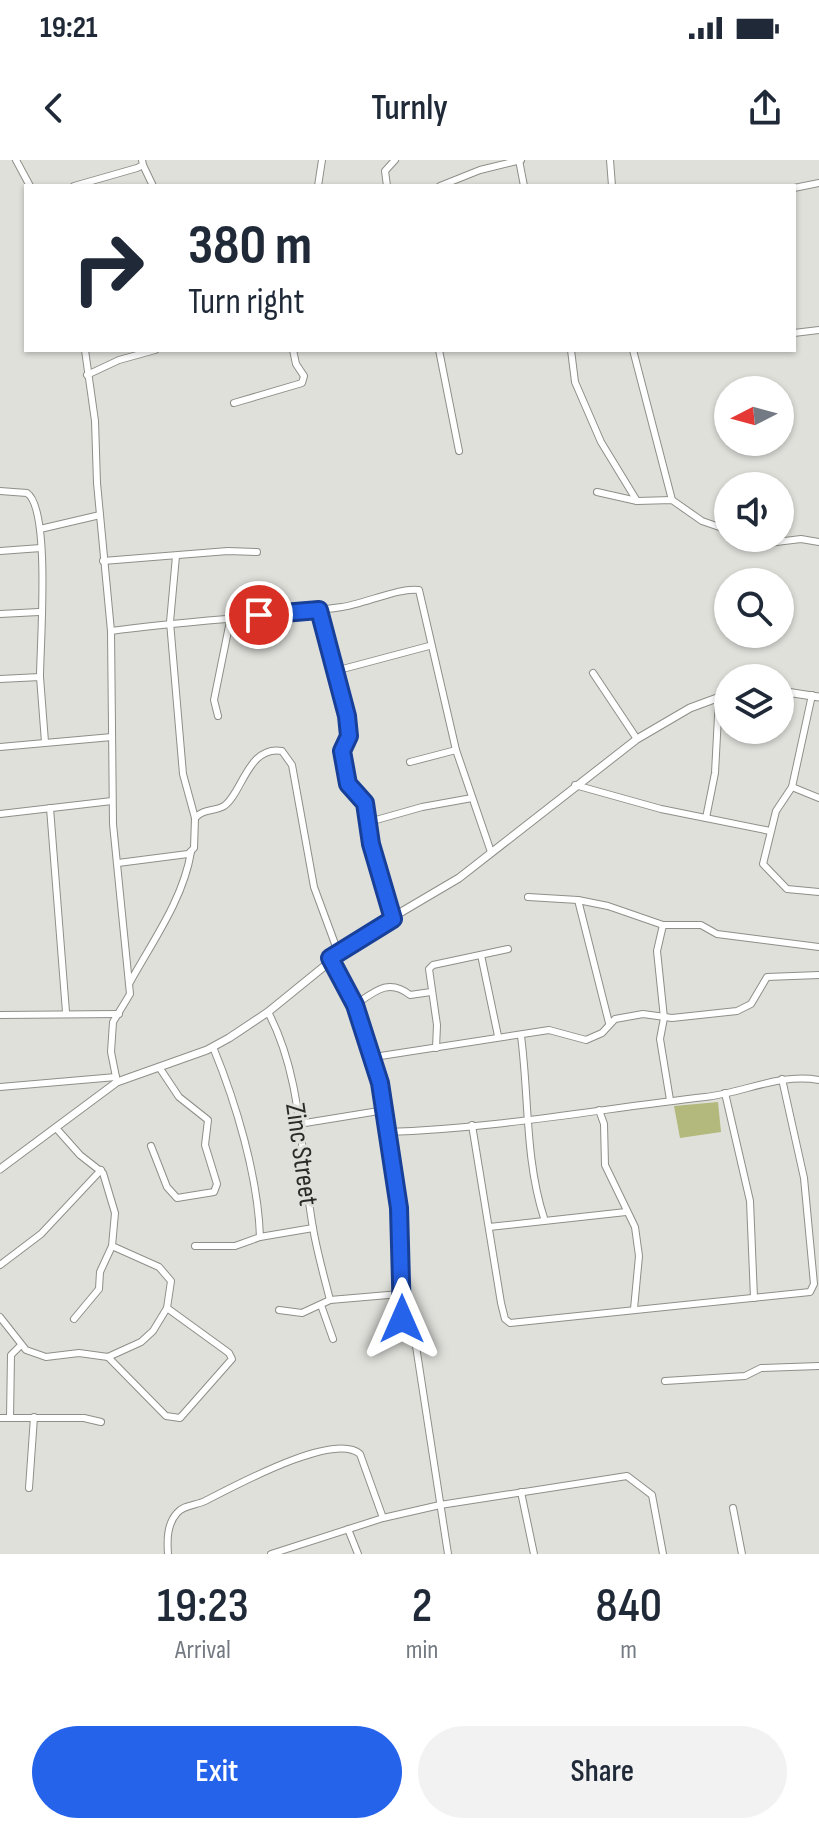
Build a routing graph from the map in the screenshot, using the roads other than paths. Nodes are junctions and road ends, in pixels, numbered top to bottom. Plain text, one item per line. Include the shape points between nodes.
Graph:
1 (16, 160) edge
2 (322, 160) edge
3 (395, 160) edge
4 (520, 160) edge
5 (610, 160) edge
6 (508, 161) edge
7 (142, 162) edge
8 (93, 183) edge
9 (819, 183) edge
10 (29, 184) edge
11 (152, 184) edge
12 (318, 184) edge
13 (387, 184) edge
14 (453, 184) edge
15 (524, 184) edge
16 (612, 184) edge
17 (796, 188) edge
18 (819, 330) edge
19 (796, 333) edge
20 (85, 352) edge
21 (148, 352) edge
22 (293, 352) edge
23 (439, 352) edge
24 (571, 352) edge
25 (634, 352) edge
26 (87, 375) junction
27 (234, 403) dead end
28 (459, 451) dead end
29 (0, 491) edge
30 (597, 492) dead end
31 (672, 500) junction
32 (637, 501) junction
33 (100, 515) junction
34 (714, 525) edge
35 (40, 529) junction
36 (794, 540) edge
37 (819, 542) edge
38 (41, 548) junction
39 (0, 551) edge
40 (257, 552) dead end
41 (176, 556) junction
42 (103, 561) junction
43 (319, 610) junction
44 (39, 612) junction
45 (0, 614) edge
46 (230, 621) junction
47 (170, 622) junction
48 (111, 631) junction
49 (429, 646) junction
50 (335, 671) junction
51 (593, 673) dead end
52 (40, 677) junction
53 (0, 679) edge
54 (794, 693) edge
55 (815, 696) edge
56 (714, 699) edge
57 (218, 716) dead end
58 (112, 737) junction
59 (637, 739) junction
60 (45, 742) junction
61 (717, 744) edge
62 (0, 747) edge
63 (456, 750) junction
64 (410, 762) dead end
65 (574, 784) junction
66 (792, 787) junction
67 (472, 798) junction
68 (819, 798) edge
69 (112, 801) junction
70 (50, 808) junction
71 (0, 814) edge
72 (195, 818) junction
73 (706, 818) junction
74 (369, 822) junction
75 (770, 831) junction
76 (191, 852) junction
77 (491, 852) junction
78 (118, 863) junction
79 (819, 892) edge
80 (528, 897) dead end
81 (578, 900) junction
82 (393, 919) junction
83 (663, 925) junction
84 (819, 947) edge
85 (508, 949) dead end
86 (338, 952) junction
87 (481, 955) junction
88 (330, 958) junction
89 (819, 975) edge
90 (129, 984) junction
91 (431, 992) junction
92 (355, 1005) junction
93 (66, 1012) junction
94 (268, 1012) junction
95 (0, 1014) edge
96 (119, 1014) junction
97 (664, 1018) junction
98 (609, 1023) junction
99 (498, 1036) junction
100 (521, 1036) junction
101 (213, 1047) junction
102 (436, 1048) junction
103 (374, 1057) junction
104 (159, 1067) junction
105 (782, 1079) junction
106 (116, 1080) junction
107 (819, 1080) edge
108 (0, 1087) edge
109 (725, 1093) junction
110 (670, 1100) junction
111 (385, 1110) junction
112 (599, 1110) junction
113 (527, 1120) junction
114 (299, 1124) junction
115 (472, 1125) junction
116 (56, 1128) junction
117 (387, 1132) junction
118 (151, 1146) dead end
119 (0, 1169) edge
120 (101, 1170) junction
121 (626, 1212) junction
122 (544, 1218) junction
123 (489, 1227) junction
124 (313, 1228) junction
125 (260, 1237) junction
126 (112, 1246) junction
127 (195, 1246) dead end
128 (0, 1265) edge
129 (400, 1294) junction
130 (754, 1298) junction
131 (330, 1300) junction
132 (321, 1305) junction
133 (167, 1308) junction
134 (634, 1309) junction
135 (279, 1310) dead end
136 (0, 1317) edge
137 (74, 1319) dead end
138 (333, 1339) dead end
139 (21, 1345) junction
140 (0, 1355) edge
141 (11, 1355) junction
142 (108, 1357) junction
143 (819, 1366) edge
144 (665, 1381) dead end
145 (34, 1417) junction
146 (0, 1418) edge
147 (10, 1418) junction
148 (101, 1422) dead end
149 (29, 1488) dead end
150 (521, 1492) junction
151 (440, 1505) junction
152 (733, 1508) dead end
153 (383, 1518) junction
154 (348, 1529) junction
155 (168, 1554) edge
156 (271, 1554) edge
157 (358, 1554) edge
158 (448, 1554) edge
159 (534, 1554) edge
160 (663, 1554) edge
161 (742, 1554) edge

1 - 10 street
2 - 12 street
3 - 13 street via 385,171
4 - 6 street
4 - 15 street
5 - 16 street
6 - 14 street
7 - 8 street
7 - 11 street
9 - 17 street
18 - 19 street
20 - 26 street
21 - 26 street
22 - 27 street via 302,383
23 - 28 street
24 - 32 street via 575,382 601,442
25 - 31 street
26 - 33 street
29 - 35 street via 34,498
30 - 32 street
31 - 32 street
31 - 34 street
33 - 35 street
33 - 42 street
35 - 38 street
36 - 37 street
38 - 39 street
38 - 44 street
40 - 41 street
41 - 42 street
41 - 47 street
42 - 48 street
43 - 46 street
43 - 49 street via 419,590
43 - 50 street
44 - 45 street
44 - 52 street
46 - 47 street
46 - 57 street via 214,700
47 - 48 street
47 - 72 street via 183,774
48 - 58 street
49 - 50 street
49 - 63 street
50 - 74 street via 347,716 349,736 342,751 348,784 365,803
51 - 59 street
52 - 53 street
52 - 60 street
54 - 55 street
55 - 66 street
56 - 59 street via 674,715
58 - 60 street
58 - 69 street
59 - 65 street
60 - 62 street
61 - 73 street
63 - 64 street
63 - 67 street
65 - 73 street
65 - 77 street
66 - 68 street
66 - 75 street
67 - 74 street
67 - 77 street
69 - 70 street
69 - 78 street
70 - 71 street
70 - 93 street
72 - 76 street
72 - 86 street via 227,804 257,759 282,751 292,765 314,887
73 - 75 street
74 - 82 street
75 - 79 street via 762,859 765,867 787,889
76 - 78 street
76 - 90 street via 188,872 168,915
77 - 82 street via 434,896
78 - 90 street
80 - 81 street
81 - 83 street
81 - 98 street
82 - 86 street
83 - 84 street via 701,925 717,934
83 - 97 street via 657,951
85 - 87 street
86 - 88 street
87 - 91 street via 433,965
87 - 99 street
88 - 92 street
88 - 94 street
89 - 97 street via 767,977 751,1004 737,1011
90 - 96 street via 129,998
91 - 92 street via 410,995 398,986 385,986
91 - 102 street
92 - 103 street
93 - 95 street
93 - 96 street
94 - 101 street
94 - 114 street, Zinc Street via 282,1038
96 - 106 street via 111,1035
97 - 98 street via 643,1014
97 - 110 street via 660,1039
98 - 100 street via 586,1040 549,1030
99 - 100 street
99 - 102 street
100 - 113 street
101 - 104 street
101 - 125 street via 244,1142
102 - 103 street
103 - 111 street
104 - 106 street
104 - 118 street via 179,1097 208,1120 205,1145 217,1184 214,1192 177,1198 167,1187
105 - 107 street
105 - 109 street
105 - 130 street via 804,1178 814,1284 810,1292
106 - 108 street
106 - 116 street
109 - 110 street
109 - 130 street via 750,1201
110 - 112 street
111 - 114 street
111 - 117 street
112 - 113 street
112 - 121 street via 605,1165
113 - 115 street
113 - 122 street
114 - 124 street, Zinc Street
115 - 117 street
115 - 123 street
116 - 119 street
116 - 120 street
117 - 129 street via 399,1208
120 - 126 street via 115,1213
120 - 128 street via 41,1234
121 - 122 street
121 - 134 street via 634,1223 639,1256
122 - 123 street
123 - 134 street via 501,1303 510,1323
124 - 125 street
124 - 131 street, Zinc Street
125 - 127 street via 235,1246
126 - 133 street via 165,1272 171,1284
126 - 137 street via 99,1289
129 - 131 street
129 - 151 street via 402,1319 416,1346
130 - 134 street
131 - 132 street
132 - 135 street via 302,1313
132 - 138 street
133 - 142 street via 148,1337
133 - 142 street via 232,1359 180,1418 166,1416
136 - 139 street
139 - 141 street
139 - 142 street via 46,1357
140 - 141 street
141 - 147 street
143 - 144 street
145 - 147 street
145 - 148 street
145 - 149 street
146 - 147 street
150 - 151 street
150 - 159 street
150 - 160 street via 631,1476 652,1495
151 - 153 street
151 - 158 street
152 - 161 street
153 - 154 street
153 - 155 street via 360,1454 343,1448 274,1465 181,1509 169,1529
154 - 156 street
154 - 157 street

